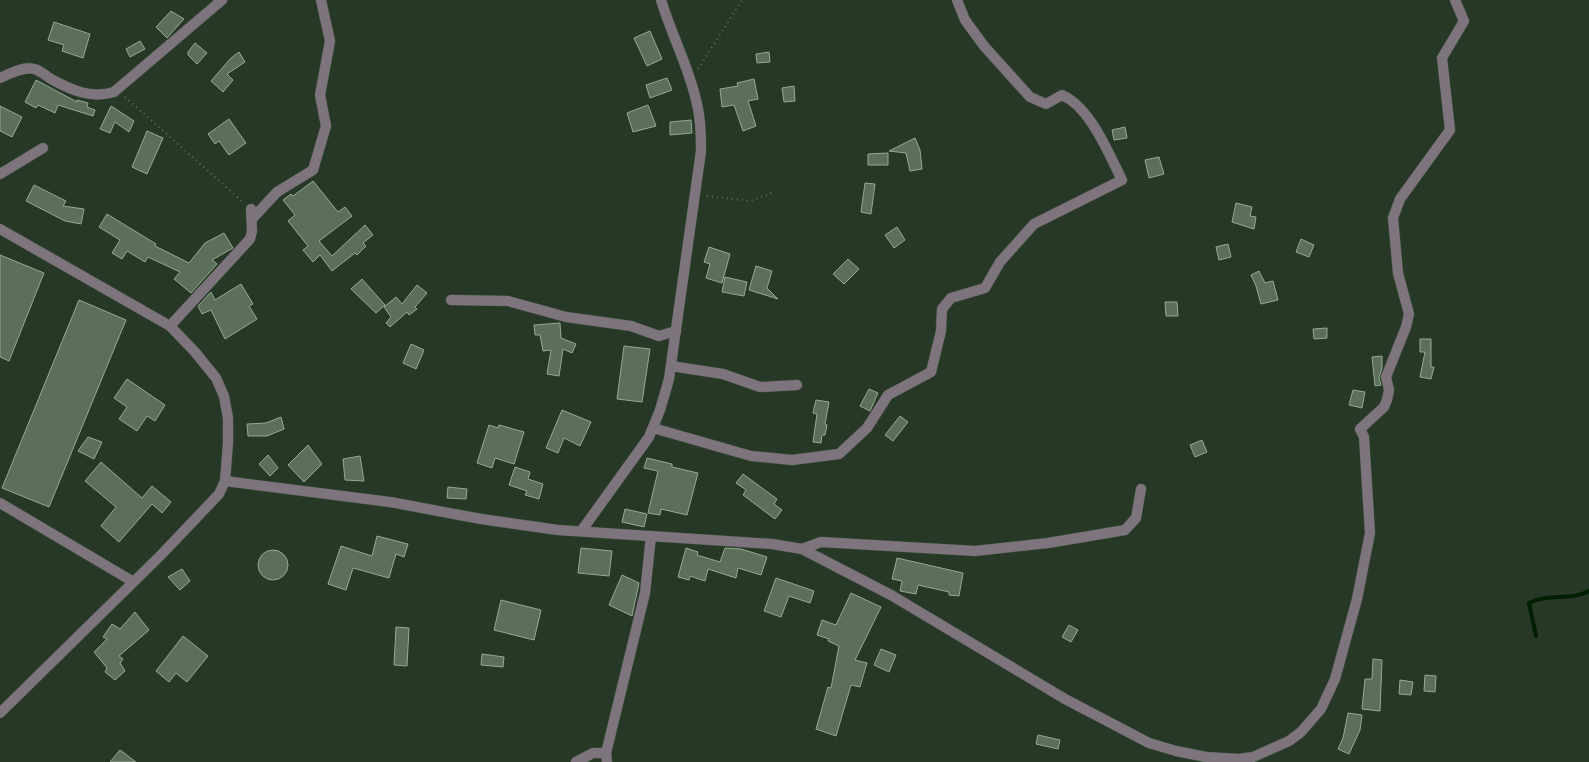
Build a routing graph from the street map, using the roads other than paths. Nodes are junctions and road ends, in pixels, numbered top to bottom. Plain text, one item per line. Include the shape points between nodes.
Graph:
1 (222, 0) edge
2 (321, 0) edge
3 (661, 0) edge
4 (957, 0) edge
5 (1455, 0) edge
6 (0, 78) edge
7 (43, 148) dead end
8 (0, 174) edge
9 (0, 229) edge
10 (451, 300) dead end
11 (170, 326) junction
12 (676, 331) junction
13 (671, 366) junction
14 (797, 385) dead end
15 (653, 428) junction
16 (224, 481) junction
17 (1141, 489) dead end
18 (0, 504) edge
19 (582, 530) junction
20 (651, 536) junction
21 (802, 549) junction
22 (132, 581) junction
23 (0, 713) edge
24 (606, 757) edge
25 (1230, 760) edge
26 (576, 762) edge

1 - 6 street via 114,92 90,95 33,68 17,70
2 - 11 street via 330,42 320,95 326,126 313,170 277,192 252,214 250,239
3 - 12 street via 699,110 701,152
4 - 15 street via 964,20 1030,97 1046,104 1062,95 1075,100 1101,138 1122,180 1034,224 1000,262 984,288 951,298 942,309 941,331 930,372 888,395 867,428 839,454 792,460 750,456
5 - 25 street via 1464,21 1442,58 1450,130 1400,199 1393,218 1398,273 1409,314 1386,377 1388,400 1360,429 1364,437 1370,533 1344,651 1321,709 1301,732 1253,757
7 - 8 street
9 - 11 street
10 - 12 street via 508,301 566,317 631,326 659,336
11 - 16 street via 216,378 224,396 228,418
12 - 13 street
13 - 14 street via 723,374 760,387
13 - 15 street
15 - 19 street
16 - 19 street via 390,502 558,530
16 - 22 street via 219,494 204,511
17 - 21 street via 1136,518 1125,530 975,551 821,542
18 - 22 street
19 - 20 street
20 - 21 street
20 - 24 street via 645,593
21 - 25 street via 891,595 1123,732 1176,752
22 - 23 street
24 - 26 street via 593,754

